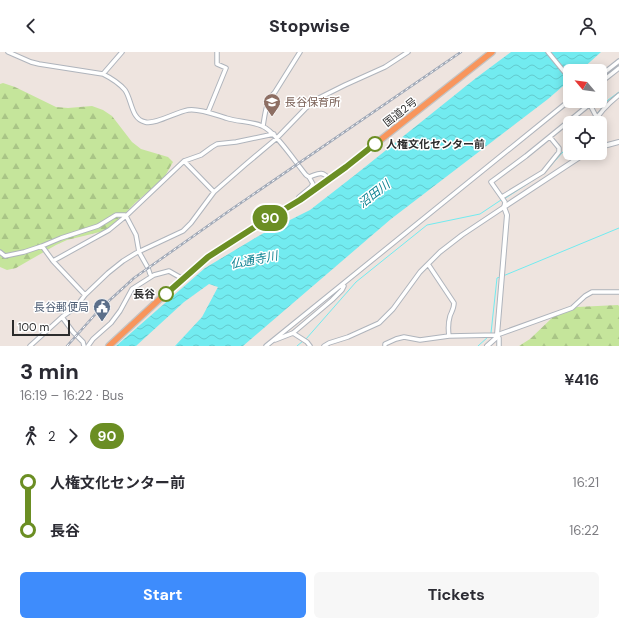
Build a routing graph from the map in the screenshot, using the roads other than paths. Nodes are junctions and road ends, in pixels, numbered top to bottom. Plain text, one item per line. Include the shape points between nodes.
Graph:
1 (8, 52) edge
2 (122, 52) edge
3 (217, 52) edge
4 (300, 52) edge
5 (408, 52) edge
6 (492, 52) edge
7 (548, 52) edge
8 (619, 61) edge
9 (619, 68) edge
10 (563, 70) edge
11 (607, 70) edge
12 (103, 74) junction
13 (607, 77) edge
14 (619, 95) edge
15 (563, 106) edge
16 (583, 108) edge
17 (208, 112) junction
18 (598, 116) edge
19 (263, 126) junction
20 (274, 134) junction
21 (550, 137) junction
22 (277, 138) junction
23 (619, 142) edge
24 (607, 145) edge
25 (575, 160) edge
26 (184, 161) junction
27 (309, 177) junction
28 (329, 179) junction
29 (214, 192) junction
30 (502, 197) junction
31 (505, 205) junction
32 (288, 207) junction
33 (126, 216) junction
34 (42, 246) junction
35 (0, 252) edge
36 (139, 252) junction
37 (53, 261) junction
38 (428, 264) junction
39 (159, 273) junction
40 (150, 274) junction
41 (183, 279) junction
42 (142, 282) junction
43 (343, 284) junction
44 (619, 292) edge
45 (85, 295) junction
46 (62, 317) junction
47 (293, 333) junction
48 (497, 335) junction
49 (449, 336) junction
50 (274, 340) junction
51 (30, 346) edge
52 (84, 346) edge
53 (88, 346) edge
54 (109, 346) edge
55 (266, 346) edge
56 (310, 346) edge
57 (324, 346) edge
58 (384, 346) edge
59 (487, 346) edge
60 (500, 346) edge

1 - 12 street via 39,64
2 - 12 street
3 - 17 street via 217,64 226,68
4 - 19 street via 271,96
5 - 22 street via 385,67 317,99
6 - 28 highway, 国道2号
7 - 10 street
8 - 11 street
9 - 13 street
12 - 17 street via 125,90 134,113 145,123 191,109
14 - 18 street
15 - 43 street
16 - 21 street
17 - 19 street
19 - 20 street
20 - 22 street
20 - 26 street via 217,144 202,156
21 - 30 street via 559,148 559,152 543,172
21 - 30 street via 491,182
22 - 27 street
22 - 29 street
23 - 24 street
25 - 31 street
26 - 29 street
26 - 33 street
27 - 28 street via 321,173
27 - 32 street via 311,187 287,205
28 - 32 highway, 国道2号
29 - 36 street via 183,231
30 - 31 street
31 - 38 street via 462,235
31 - 48 street via 508,215
32 - 41 highway, 国道2号 via 208,257
33 - 34 street via 116,216 98,226
33 - 36 street via 136,235
33 - 37 street via 109,230
34 - 35 street via 5,256
34 - 37 street
36 - 40 street
36 - 45 street via 123,261
37 - 45 street
38 - 49 street via 454,303 448,326
38 - 57 street via 379,323
39 - 40 street
39 - 41 street via 169,271
39 - 42 street
40 - 42 street
41 - 54 highway, 国道2号
42 - 53 street via 132,289 111,323
43 - 47 street via 342,290 332,300
43 - 50 street
44 - 48 street via 592,292 572,308
45 - 46 street via 76,307
46 - 51 street
46 - 52 street via 84,342
47 - 50 street
47 - 56 street
48 - 49 street
48 - 59 street
48 - 60 street
49 - 58 street via 420,340 396,339
50 - 55 street

